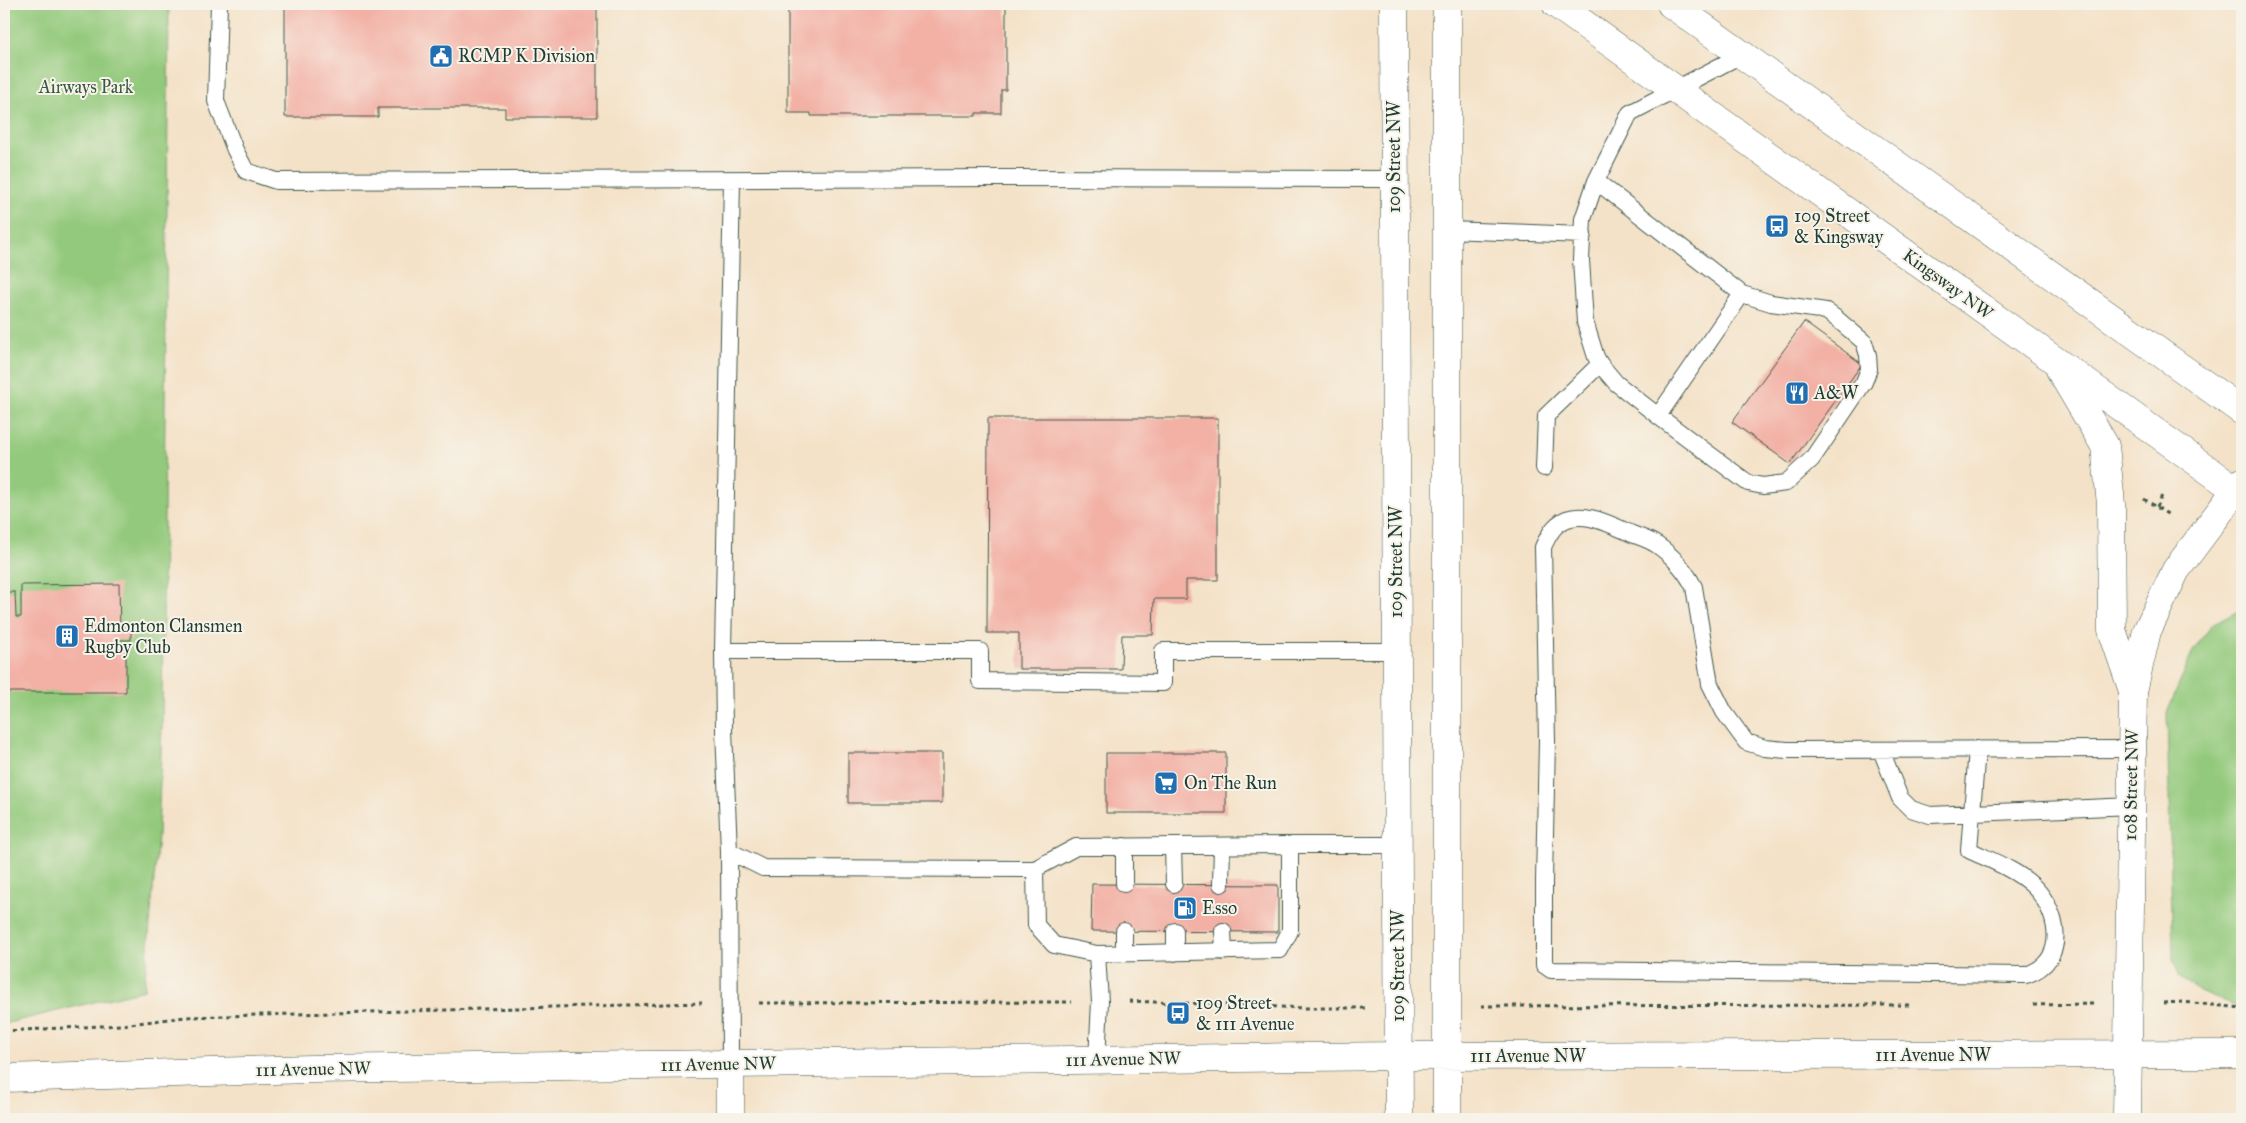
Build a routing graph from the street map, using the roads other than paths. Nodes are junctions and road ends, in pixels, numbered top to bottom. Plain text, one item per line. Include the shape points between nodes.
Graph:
1 (219, 4) edge
2 (1394, 4) edge
3 (1447, 4) edge
4 (1556, 4) edge
5 (1671, 4) edge
6 (1743, 54) junction
7 (1676, 88) junction
8 (1395, 179) junction
9 (732, 180) junction
10 (1596, 182) junction
11 (1447, 230) junction
12 (1583, 235) junction
13 (1742, 294) junction
14 (2052, 359) junction
15 (1600, 364) junction
16 (2242, 411) edge
17 (1658, 416) junction
18 (1544, 468) dead end
19 (2240, 488) edge
20 (724, 651) junction
21 (1396, 651) junction
22 (2133, 691) junction
23 (1977, 749) junction
24 (2132, 749) junction
25 (1881, 750) junction
26 (2131, 806) junction
27 (1973, 812) junction
28 (1398, 844) junction
29 (1290, 845) junction
30 (1124, 846) junction
31 (1173, 846) junction
32 (1222, 846) junction
33 (729, 851) junction
34 (1035, 869) junction
35 (1124, 884) dead end
36 (1174, 884) dead end
37 (1222, 884) dead end
38 (1124, 931) dead end
39 (1175, 931) dead end
40 (1223, 931) dead end
41 (1224, 952) junction
42 (1175, 953) junction
43 (1097, 954) junction
44 (1124, 954) junction
45 (2126, 1054) junction
46 (2242, 1054) edge
47 (1399, 1056) junction
48 (1447, 1056) junction
49 (1097, 1060) junction
50 (730, 1064) junction
51 (4, 1078) edge
52 (730, 1119) edge
53 (1399, 1119) edge
54 (1447, 1119) edge
55 (2127, 1119) edge

1 - 9 lane via 216,101 246,170 276,182
2 - 8 main road, 109 Street NW
3 - 11 main road
4 - 7 main road, Kingsway NW
5 - 6 main road
6 - 7 lane
6 - 16 main road
7 - 10 lane via 1630,113
7 - 14 main road, Kingsway NW
8 - 9 lane
8 - 21 main road, 109 Street NW
9 - 20 lane
10 - 12 lane via 1583,219
10 - 13 lane
11 - 12 lane
11 - 48 main road
12 - 15 lane via 1584,322
13 - 17 lane
13 - 17 lane via 1771,303 1826,311 1864,342 1869,369 1864,382 1817,451 1786,483 1776,486 1755,484 1724,466
14 - 19 main road, Kingsway NW
14 - 22 main road via 2105,446 2111,504 2112,630
15 - 17 lane via 1616,383
15 - 18 lane via 1546,416
19 - 22 main road, 108 Street NW via 2176,570 2147,631
20 - 21 lane via 980,651 980,681 1163,684 1163,651
20 - 33 lane
21 - 28 main road, 109 Street NW
22 - 24 main road, 108 Street NW
23 - 24 lane
23 - 25 lane
23 - 27 lane
24 - 26 main road, 108 Street NW
25 - 27 lane via 1900,798 1911,809 1930,815
25 - 27 lane via 1787,750 1746,742 1724,712 1710,684 1694,587 1687,573 1656,544 1600,520 1582,517 1557,524 1543,547 1547,741 1544,965 1551,970 2026,975 2036,972 2046,965 2055,950 2055,928 2050,909 2031,884 1969,850
26 - 27 lane
26 - 45 main road, 108 Street NW
28 - 29 lane
28 - 47 main road, 109 Street NW
29 - 32 lane
29 - 41 lane via 1290,931 1280,950
30 - 31 lane
30 - 34 lane via 1076,847
30 - 35 lane
31 - 32 lane
31 - 36 lane
32 - 37 lane
33 - 34 lane via 763,868
33 - 50 lane
34 - 43 lane via 1036,925 1054,945
38 - 44 lane
39 - 42 lane
40 - 41 lane
41 - 42 lane
42 - 44 lane
43 - 44 lane
43 - 49 lane via 1100,1002
45 - 46 main road, 111 Avenue NW
45 - 48 main road, 111 Avenue NW
45 - 55 main road, 108 Street NW
47 - 48 main road, 111 Avenue NW
47 - 49 main road, 111 Avenue NW
47 - 53 main road, 109 Street NW
48 - 54 main road
49 - 50 main road, 111 Avenue NW
50 - 51 main road, 111 Avenue NW via 311,1069
50 - 52 main road

